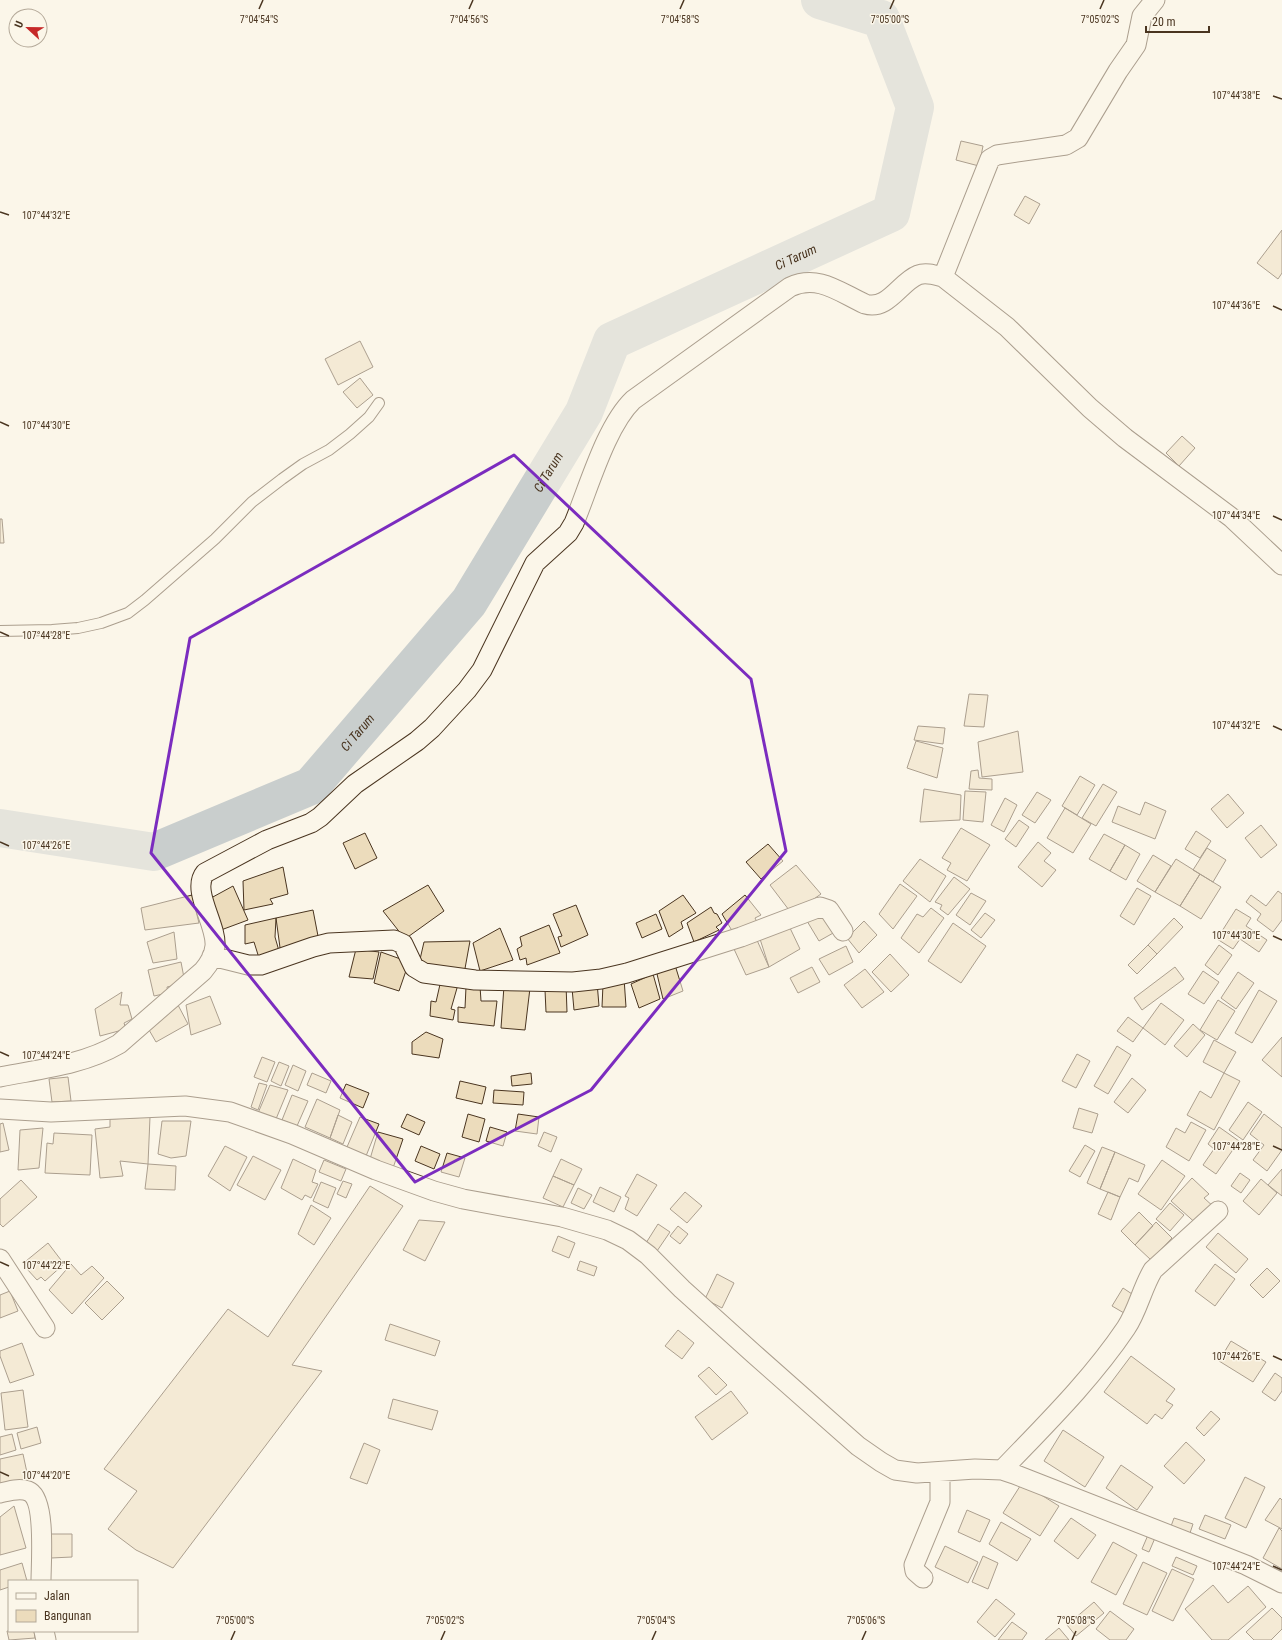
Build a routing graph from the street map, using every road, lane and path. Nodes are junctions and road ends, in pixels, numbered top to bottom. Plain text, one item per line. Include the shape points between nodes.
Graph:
1 (1155, 0) edge
2 (943, 277) junction
3 (380, 403) dead end
4 (1282, 565) edge
5 (0, 631) edge
6 (843, 931) dead end
7 (212, 956) junction
8 (0, 1077) edge
9 (0, 1109) edge
10 (1218, 1211) dead end
11 (0, 1259) edge
12 (45, 1328) dead end
13 (1002, 1470) junction
14 (940, 1472) junction
15 (0, 1493) edge
16 (923, 1578) dead end
17 (41, 1580) edge
18 (1282, 1583) edge

1 - 2 street via 1142,16 1134,48 1078,138 1066,145 997,155 990,159
2 - 4 street via 1007,327 1090,408 1125,438 1232,518
2 - 7 street via 933,274 917,276 886,301 874,306 821,283 799,283 633,400 612,429 574,523 568,533 535,563 482,670 467,690 425,734 355,784 320,817 267,840 203,875 202,894 215,945
3 - 5 lane via 350,434 252,502 209,544 128,613 78,628
6 - 7 street via 830,910 820,907 741,937 627,973 573,982 475,980 424,973 414,967 404,944 394,940 329,943 254,966
7 - 8 street via 203,971 119,1044 92,1057
9 - 14 street via 51,1112 185,1106 223,1111 292,1134 376,1170 434,1191 463,1199 562,1217 607,1230 628,1240 648,1255 682,1290 870,1454 903,1472
10 - 13 street via 1153,1270 1137,1310 1108,1353
11 - 12 street
13 - 14 street
13 - 18 street via 1246,1565
14 - 16 street via 940,1502 914,1565 915,1571
15 - 17 street via 21,1489 36,1496 41,1525

